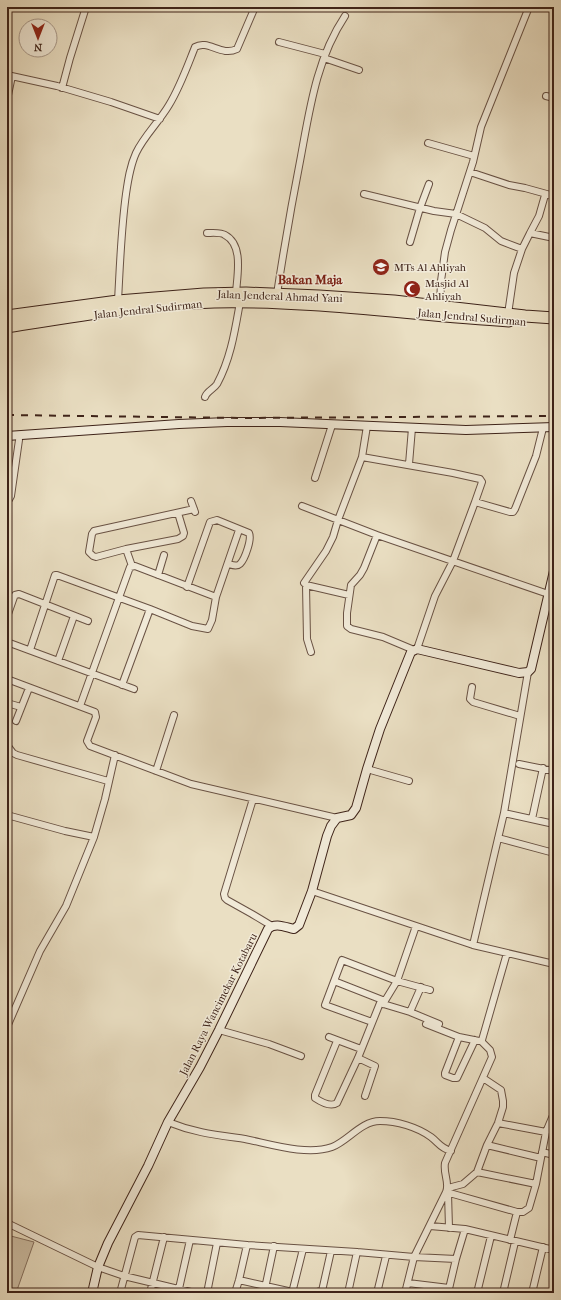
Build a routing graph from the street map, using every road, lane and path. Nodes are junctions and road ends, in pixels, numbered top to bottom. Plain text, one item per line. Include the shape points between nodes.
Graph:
1 (86, 7) edge
2 (529, 7) edge
3 (254, 8) edge
4 (346, 16) dead end
5 (279, 42) dead end
6 (324, 56) junction
7 (359, 70) dead end
8 (9, 75) edge
9 (62, 88) junction
10 (546, 96) dead end
11 (554, 98) edge
12 (7, 100) edge
13 (160, 119) junction
14 (428, 143) dead end
15 (474, 156) junction
16 (470, 172) junction
17 (429, 184) dead end
18 (364, 194) dead end
19 (545, 195) junction
20 (554, 196) edge
21 (420, 208) junction
22 (456, 214) junction
23 (207, 233) dead end
24 (530, 233) junction
25 (554, 238) edge
26 (410, 242) dead end
27 (522, 249) junction
28 (277, 294) junction
29 (238, 298) junction
30 (118, 301) junction
31 (440, 306) junction
32 (508, 314) junction
33 (7, 316) edge
34 (554, 318) edge
35 (554, 324) edge
36 (7, 327) edge
37 (205, 397) dead end
38 (332, 424) junction
39 (367, 426) junction
40 (554, 427) edge
41 (412, 428) junction
42 (543, 428) junction
43 (34, 434) junction
44 (7, 437) edge
45 (19, 440) junction
46 (362, 457) junction
47 (409, 464) junction
48 (7, 475) edge
49 (14, 475) junction
50 (315, 478) dead end
51 (191, 501) dead end
52 (475, 502) junction
53 (7, 503) edge
54 (302, 506) dead end
55 (178, 513) junction
56 (338, 520) junction
57 (239, 530) junction
58 (377, 535) junction
59 (126, 549) junction
60 (164, 555) dead end
61 (453, 561) junction
62 (228, 564) junction
63 (132, 566) junction
64 (554, 571) edge
65 (158, 575) junction
66 (306, 585) junction
67 (187, 586) junction
68 (349, 594) junction
69 (551, 595) edge
70 (119, 597) junction
71 (216, 597) junction
72 (46, 605) junction
73 (150, 608) junction
74 (7, 616) edge
75 (74, 616) junction
76 (88, 621) dead end
77 (7, 642) edge
78 (415, 649) junction
79 (30, 650) junction
80 (311, 652) dead end
81 (58, 661) junction
82 (528, 672) junction
83 (92, 673) junction
84 (8, 680) edge
85 (122, 685) junction
86 (7, 687) edge
87 (29, 688) junction
88 (472, 688) dead end
89 (134, 689) dead end
90 (7, 703) edge
91 (80, 706) junction
92 (21, 707) junction
93 (174, 716) dead end
94 (520, 716) junction
95 (16, 721) dead end
96 (7, 745) edge
97 (114, 755) junction
98 (519, 764) dead end
99 (543, 768) junction
100 (367, 769) junction
101 (156, 771) junction
102 (554, 771) edge
103 (409, 780) dead end
104 (108, 782) junction
105 (253, 799) junction
106 (504, 812) junction
107 (7, 815) edge
108 (336, 818) junction
109 (532, 819) junction
110 (554, 824) edge
111 (94, 836) junction
112 (498, 838) junction
113 (554, 853) edge
114 (312, 891) junction
115 (272, 926) junction
116 (416, 926) junction
117 (473, 945) junction
118 (507, 953) junction
119 (554, 964) edge
120 (334, 981) junction
121 (397, 981) junction
122 (421, 987) junction
123 (430, 990) dead end
124 (384, 1003) junction
125 (410, 1012) junction
126 (372, 1022) junction
127 (426, 1024) dead end
128 (439, 1024) dead end
129 (7, 1027) edge
130 (219, 1030) junction
131 (329, 1037) dead end
132 (459, 1037) junction
133 (475, 1040) junction
134 (338, 1041) junction
135 (482, 1042) junction
136 (361, 1050) junction
137 (301, 1056) dead end
138 (358, 1058) junction
139 (483, 1078) junction
140 (365, 1096) dead end
141 (554, 1114) edge
142 (168, 1122) junction
143 (498, 1123) junction
144 (546, 1132) junction
145 (487, 1145) junction
146 (451, 1151) junction
147 (554, 1154) edge
148 (542, 1155) junction
149 (477, 1172) junction
150 (536, 1184) junction
151 (447, 1191) junction
152 (517, 1212) junction
153 (7, 1223) edge
154 (430, 1226) junction
155 (449, 1228) junction
156 (464, 1230) junction
157 (491, 1236) junction
158 (164, 1237) junction
159 (190, 1240) junction
160 (513, 1241) junction
161 (217, 1243) junction
162 (247, 1245) junction
163 (274, 1246) junction
164 (543, 1248) junction
165 (303, 1249) junction
166 (554, 1250) edge
167 (331, 1251) junction
168 (357, 1252) junction
169 (386, 1256) junction
170 (414, 1258) junction
171 (456, 1259) junction
172 (98, 1267) junction
173 (124, 1276) junction
174 (239, 1280) junction
175 (152, 1283) junction
176 (408, 1283) junction
177 (266, 1286) junction
178 (449, 1290) edge
179 (178, 1291) edge
180 (324, 1292) edge
181 (92, 1293) edge
182 (120, 1293) edge
183 (150, 1293) edge
184 (195, 1293) edge
185 (207, 1293) edge
186 (235, 1293) edge
187 (264, 1293) edge
188 (294, 1293) edge
189 (314, 1293) edge
190 (348, 1293) edge
191 (377, 1293) edge
192 (405, 1293) edge
193 (477, 1293) edge
194 (503, 1293) edge
195 (532, 1293) edge

1 - 9 street
2 - 15 street via 481,127
3 - 13 street via 237,49 226,52 202,45 195,47 179,86
4 - 6 street
5 - 6 street
6 - 7 street
6 - 28 street via 314,88 288,217
8 - 9 street
8 - 12 street
9 - 13 street
10 - 11 street
13 - 30 street via 141,144 130,169 121,232
14 - 15 street
15 - 16 street
16 - 19 street
16 - 22 street
17 - 21 street
18 - 21 street
19 - 20 street
19 - 24 street
21 - 22 street
21 - 26 street
22 - 27 street via 485,228 501,241
22 - 31 street via 440,281
23 - 29 street via 224,234 232,240 237,250
24 - 25 street
24 - 27 street
27 - 32 street via 514,273
28 - 29 highway, Jalan Jenderal Ahmad Yani
28 - 31 highway, Jalan Jenderal Ahmad Yani
29 - 30 highway, Jalan Jenderal Ahmad Yani via 196,294
29 - 35 highway, Jalan Jendral Sudirman
29 - 36 highway, Jalan Jendral Sudirman via 122,309
29 - 37 street via 230,355 217,385
30 - 33 highway, Jalan Jenderal Ahmad Yani
31 - 32 highway, Jalan Jenderal Ahmad Yani
32 - 34 highway, Jalan Jenderal Ahmad Yani
38 - 39 street
38 - 43 street via 227,422
38 - 50 street
39 - 41 street
39 - 46 street
40 - 42 street
41 - 42 street
41 - 47 street
42 - 52 street via 536,456 516,509 510,512
43 - 44 street
43 - 45 street
44 - 45 street
45 - 49 street
46 - 47 street
46 - 56 street
47 - 52 street via 480,479 482,482
48 - 49 street
49 - 53 street via 11,496
51 - 55 street via 195,511
52 - 61 street
54 - 56 street
55 - 59 street via 183,536
55 - 59 street via 94,531 92,534 89,552 92,556
56 - 58 street
56 - 66 street via 330,545 304,581
57 - 62 street
57 - 62 street via 250,535 245,555 239,565
57 - 67 street via 217,520 210,522
58 - 61 street
58 - 68 street via 364,568 351,585
59 - 63 street
60 - 65 street
61 - 69 street
61 - 78 street via 434,596
62 - 71 street
63 - 65 street
63 - 70 street
64 - 69 street
65 - 67 street
66 - 68 street
66 - 80 street via 307,639
67 - 71 street
68 - 78 street via 346,620 348,628
69 - 82 street via 531,669
70 - 72 street via 55,575
70 - 73 street
70 - 83 street
71 - 73 street via 208,629 192,626
72 - 74 street via 17,594
72 - 75 street
72 - 79 street
73 - 85 street
75 - 76 street
75 - 81 street
77 - 79 street
78 - 82 street via 519,673
78 - 100 street via 411,652
79 - 81 street
81 - 83 street
82 - 94 street
83 - 85 street
83 - 91 street
84 - 86 street
84 - 87 street
85 - 89 street
87 - 91 street
87 - 92 street
88 - 94 street via 472,702
90 - 92 street
91 - 97 street via 96,714 88,744
92 - 95 street
93 - 101 street
94 - 106 street
96 - 104 street via 17,755
97 - 101 street
97 - 104 street
98 - 99 street
99 - 102 street
99 - 109 street
100 - 103 street
100 - 108 street via 354,812
101 - 105 street via 191,784
104 - 111 street
105 - 108 street
105 - 115 street via 224,894 227,900
106 - 109 street
106 - 112 street
107 - 111 street
108 - 114 street, Jalan Raya Wancimekar Kotabaru via 326,836
109 - 110 street
111 - 129 street via 66,906 40,951
112 - 113 street
112 - 117 street
114 - 115 street, Jalan Raya Wancimekar Kotabaru via 298,927
114 - 116 street
115 - 130 street, Jalan Raya Wancimekar Kotabaru via 259,946
116 - 117 street
116 - 121 street
117 - 118 street
118 - 119 street
118 - 135 street
120 - 121 street via 344,960
120 - 124 street
120 - 126 street via 325,1005
121 - 122 street
121 - 124 street
122 - 123 street
122 - 125 street
124 - 125 street
124 - 126 street via 380,1003
125 - 128 street
126 - 136 street
127 - 132 street
130 - 137 street
130 - 142 street, Jalan Raya Wancimekar Kotabaru
131 - 134 street
132 - 133 street
132 - 133 street via 444,1073 453,1078 457,1078
133 - 135 street
134 - 136 street
134 - 138 street via 315,1098 335,1105
135 - 139 street via 490,1050 492,1057
136 - 138 street
138 - 140 street via 375,1066
139 - 143 street via 501,1090 504,1104
139 - 146 street
141 - 144 street
142 - 146 street via 208,1134 287,1148 307,1149 333,1147 368,1124 383,1121 404,1124 430,1136 438,1145
142 - 172 street, Jalan Raya Wancimekar Kotabaru
143 - 144 street
143 - 145 street
144 - 148 street
145 - 148 street
145 - 149 street
146 - 151 street via 444,1170
147 - 148 street
148 - 150 street
149 - 150 street
149 - 151 street via 463,1184
150 - 152 street via 529,1208
151 - 152 street
151 - 154 street
151 - 155 street
152 - 160 street
153 - 172 street
154 - 155 street
154 - 170 street
155 - 156 street
156 - 157 street
156 - 171 street
157 - 160 street
157 - 193 street
158 - 159 street
158 - 173 street via 137,1235
158 - 175 street
159 - 161 street
159 - 179 street
160 - 164 street
160 - 194 street
161 - 162 street
161 - 185 street
162 - 163 street
162 - 174 street
163 - 165 street
163 - 177 street
164 - 166 street
164 - 195 street
165 - 167 street
165 - 188 street
167 - 168 street
167 - 180 street
168 - 169 street
168 - 190 street
169 - 170 street
169 - 191 street
170 - 171 street
170 - 176 street
171 - 178 street
172 - 173 street
172 - 181 street, Jalan Raya Wancimekar Kotabaru
173 - 175 street
173 - 182 street
174 - 177 street
174 - 186 street
175 - 179 street
175 - 183 street
176 - 178 street
176 - 192 street
177 - 187 street
177 - 188 street
179 - 184 street
180 - 189 street

